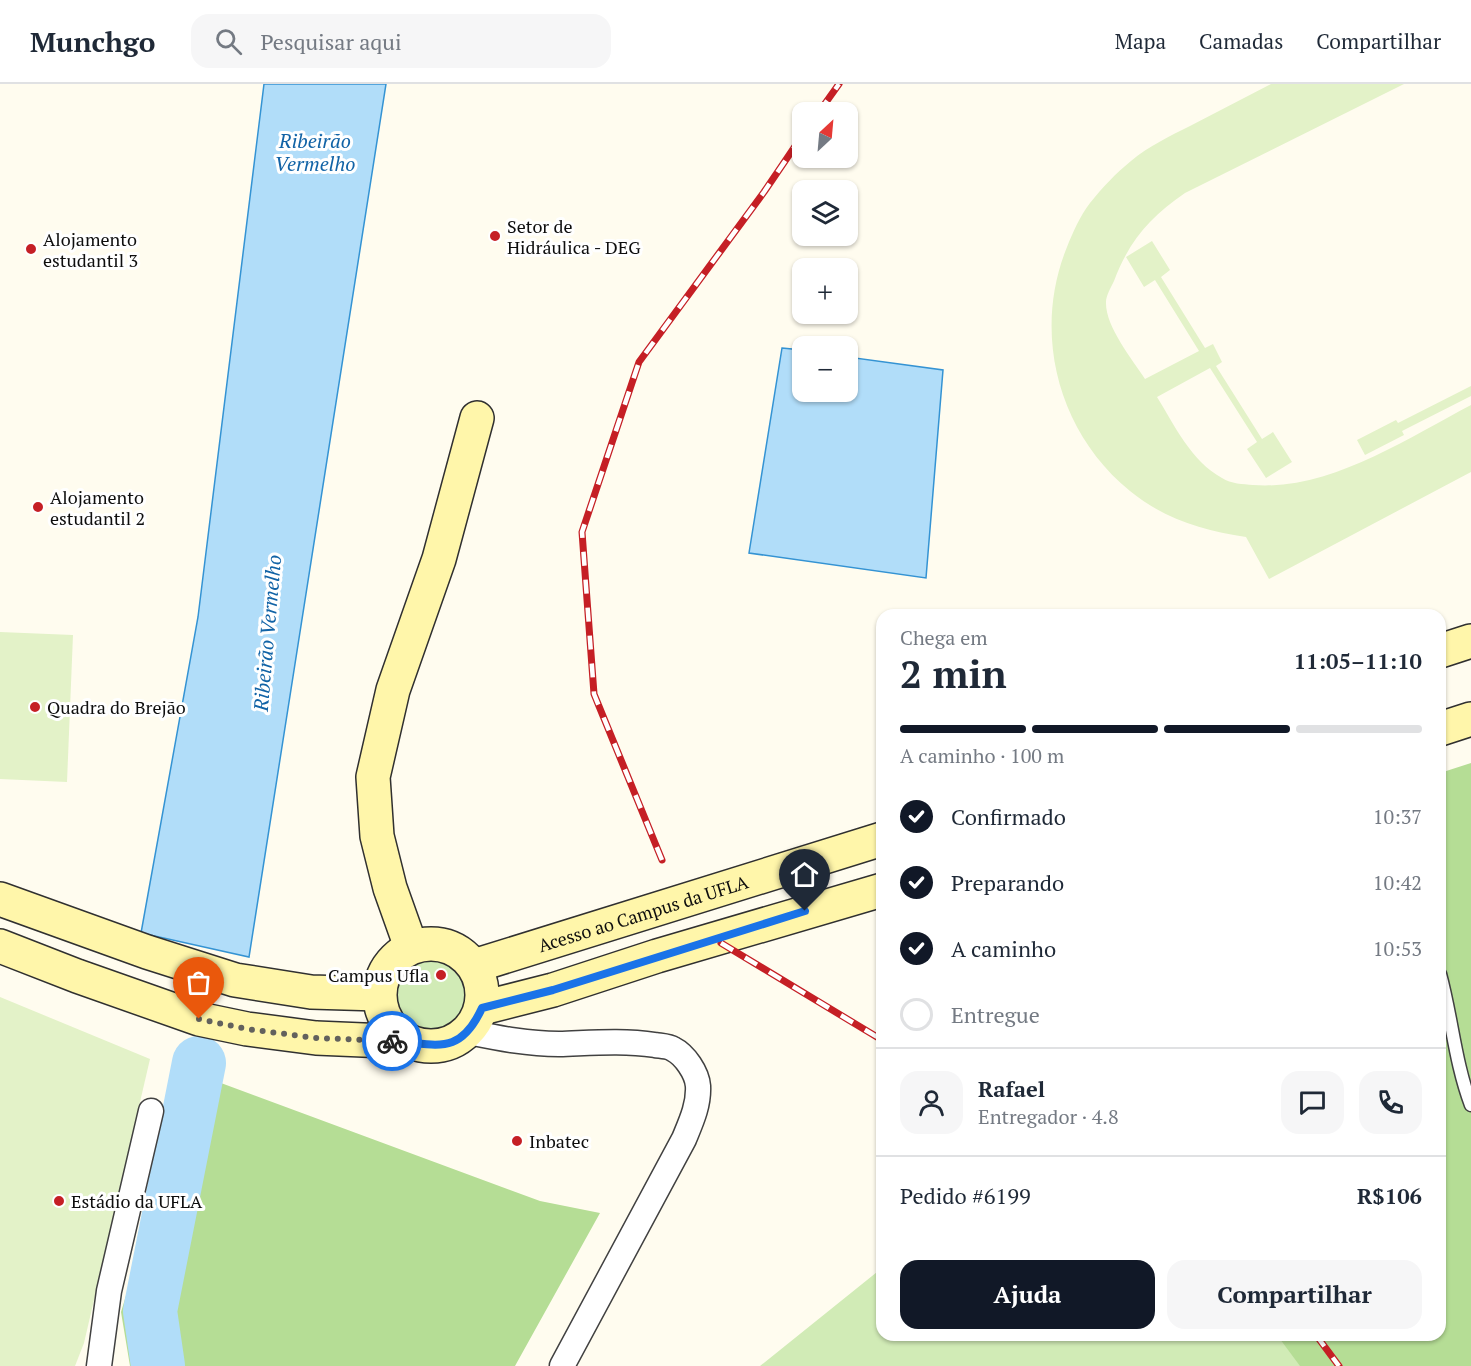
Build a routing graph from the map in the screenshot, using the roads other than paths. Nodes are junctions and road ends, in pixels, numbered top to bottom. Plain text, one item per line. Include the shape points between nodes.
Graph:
1 (477, 418) dead end
2 (1471, 641) edge
3 (1446, 649) edge
4 (1471, 719) edge
5 (1446, 727) edge
6 (876, 841) edge
7 (876, 892) edge
8 (0, 899) edge
9 (0, 946) edge
10 (411, 947) junction
11 (474, 966) junction
12 (380, 994) junction
13 (1446, 995) edge
14 (475, 1020) junction
15 (410, 1042) junction
16 (1471, 1105) edge
17 (151, 1111) dead end
18 (99, 1366) edge
19 (562, 1366) edge

1 - 10 street via 439,559 393,690 373,777 377,836
2 - 3 street
4 - 5 street
6 - 11 street, Acesso ao Campus da UFLA
7 - 14 street via 668,953
8 - 12 street via 235,980 311,992
9 - 15 street via 199,1019 316,1038
10 - 11 street via 428,943 446,945 462,953
10 - 12 street via 388,966
11 - 14 street via 483,992
12 - 15 street via 388,1023
13 - 16 lane via 1461,1079
14 - 15 street via 455,1040 441,1046
14 - 19 street via 520,1043 617,1041 673,1049 695,1074 696,1108 684,1139
17 - 18 street via 109,1291

